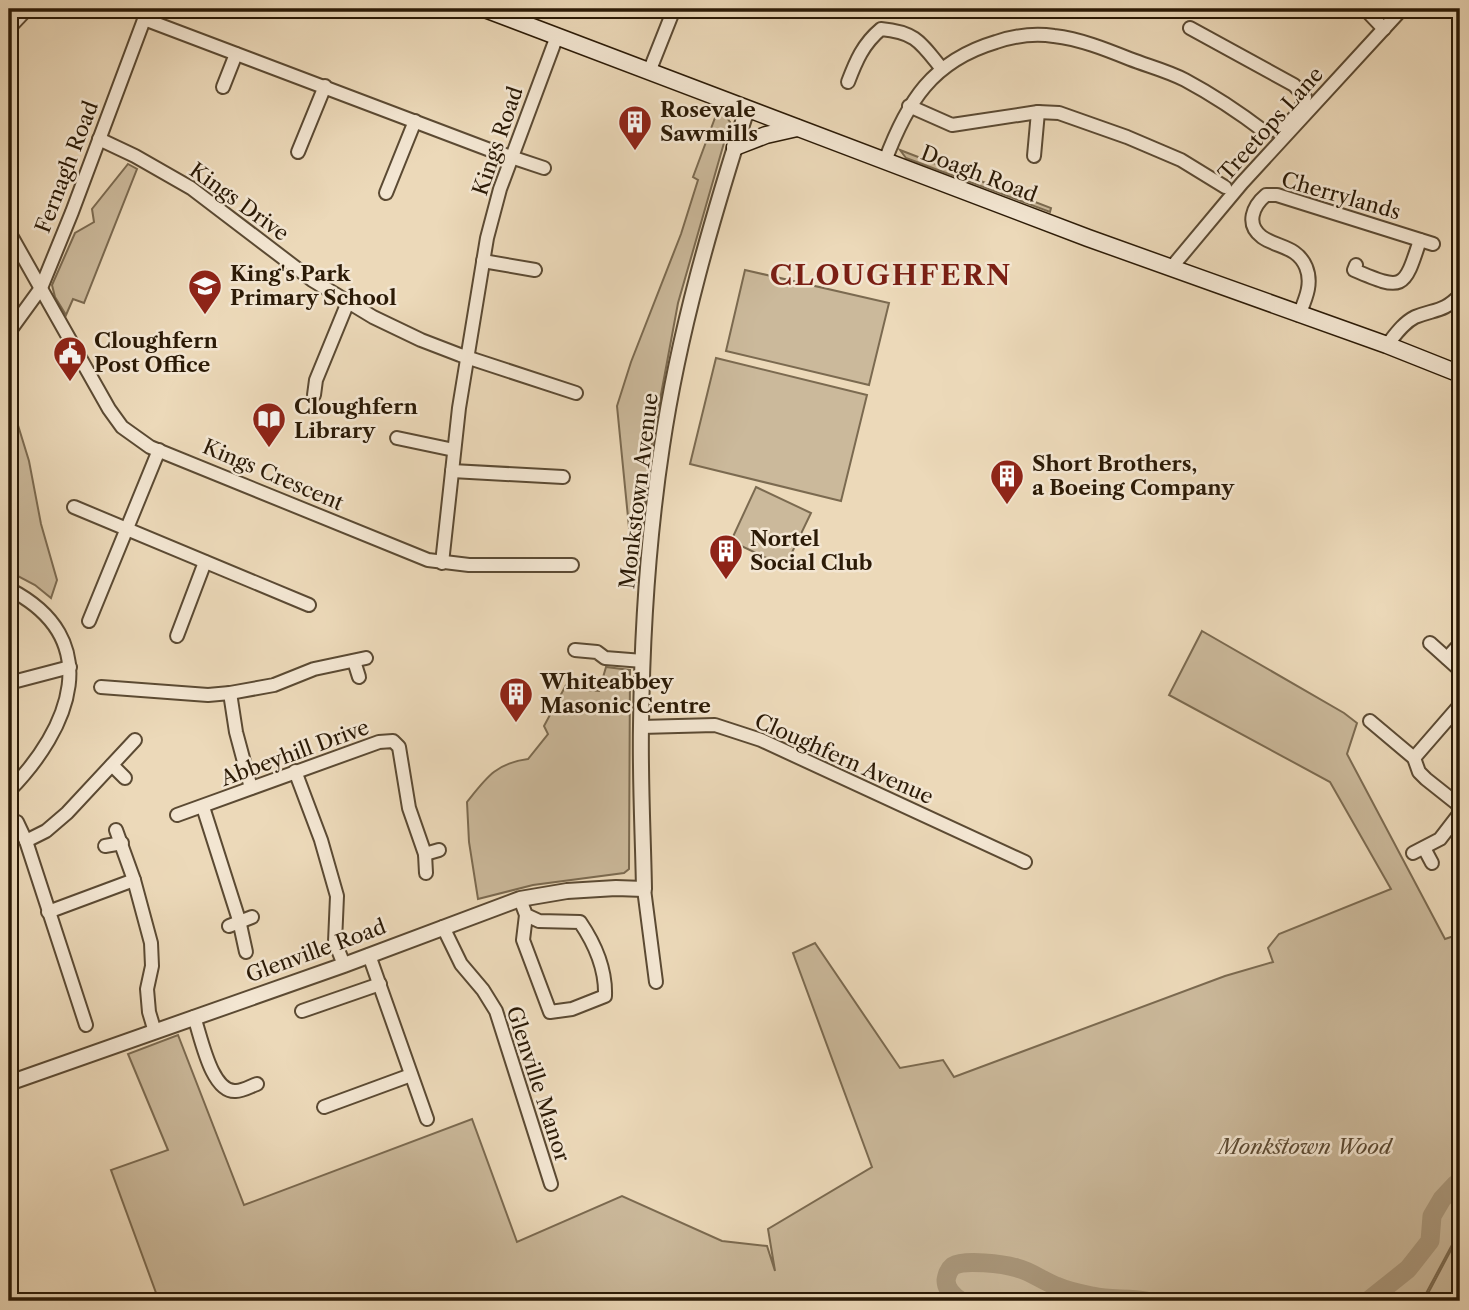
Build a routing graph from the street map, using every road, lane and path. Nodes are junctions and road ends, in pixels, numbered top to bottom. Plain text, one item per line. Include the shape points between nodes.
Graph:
1 (27, 9) edge
2 (485, 9) edge
3 (674, 9) edge
4 (1365, 9) edge
5 (1402, 9) edge
6 (146, 14) edge
7 (9, 28) edge
8 (1190, 28) dead end
9 (1384, 29) junction
10 (557, 36) junction
11 (236, 54) junction
12 (942, 69) junction
13 (649, 72) junction
14 (848, 82) dead end
15 (324, 86) junction
16 (223, 87) dead end
17 (909, 106) junction
18 (747, 108) junction
19 (1038, 112) junction
20 (415, 121) junction
21 (797, 128) junction
22 (99, 139) junction
23 (735, 147) junction
24 (298, 152) dead end
25 (1034, 156) dead end
26 (512, 157) junction
27 (886, 161) junction
28 (544, 168) dead end
29 (1225, 187) dead end
30 (386, 194) dead end
31 (9, 232) edge
32 (483, 261) junction
33 (1356, 265) dead end
34 (1171, 268) junction
35 (535, 270) dead end
36 (41, 288) junction
37 (1460, 295) edge
38 (348, 302) junction
39 (1299, 315) junction
40 (9, 332) edge
41 (1387, 345) junction
42 (467, 357) junction
43 (1460, 374) edge
44 (576, 393) dead end
45 (314, 395) dead end
46 (397, 438) dead end
47 (159, 450) junction
48 (454, 450) junction
49 (452, 471) junction
50 (563, 477) dead end
51 (74, 507) dead end
52 (126, 529) junction
53 (205, 562) junction
54 (442, 563) junction
55 (572, 565) dead end
56 (9, 589) edge
57 (309, 604) dead end
58 (89, 621) dead end
59 (177, 636) dead end
60 (1430, 643) dead end
61 (1459, 645) edge
62 (575, 650) dead end
63 (1447, 659) junction
64 (643, 660) junction
65 (70, 667) junction
66 (1460, 670) edge
67 (359, 677) dead end
68 (9, 683) edge
69 (101, 687) dead end
70 (134, 688) junction
71 (230, 693) junction
72 (132, 704) dead end
73 (1460, 705) edge
74 (1370, 721) dead end
75 (640, 727) junction
76 (135, 740) dead end
77 (1414, 758) junction
78 (112, 765) junction
79 (295, 771) junction
80 (15, 778) edge
81 (125, 778) dead end
82 (251, 788) junction
83 (9, 791) edge
84 (1460, 806) edge
85 (203, 807) junction
86 (1460, 813) edge
87 (177, 815) dead end
88 (17, 822) dead end
89 (116, 830) dead end
90 (26, 841) junction
91 (122, 843) junction
92 (105, 846) dead end
93 (439, 850) dead end
94 (425, 854) junction
95 (1025, 862) dead end
96 (1432, 863) dead end
97 (426, 873) dead end
98 (134, 880) junction
99 (644, 889) junction
100 (520, 899) junction
101 (48, 912) junction
102 (526, 915) junction
103 (443, 927) junction
104 (246, 951) dead end
105 (369, 955) junction
106 (344, 965) junction
107 (656, 982) dead end
108 (380, 984) junction
109 (302, 1011) dead end
110 (194, 1017) junction
111 (86, 1025) dead end
112 (155, 1032) junction
113 (411, 1075) junction
114 (10, 1078) edge
115 (257, 1084) dead end
116 (324, 1107) dead end
117 (427, 1119) dead end
118 (551, 1184) dead end

1 - 7 street
2 - 10 main road, Doagh Road
3 - 13 street
4 - 9 street
5 - 9 street, Treetops Lane
6 - 11 street
6 - 22 street, Fernagh Road
8 - 12 street via 1294,85 1305,97 1301,111 1284,127 1265,132 1183,79 1099,47 1052,35 1015,36 975,48
9 - 34 street, Treetops Lane via 1242,183
10 - 13 main road, Doagh Road
10 - 26 street, Kings Road
11 - 15 street
11 - 16 street
12 - 14 street via 912,35 881,29 869,39
12 - 17 street
13 - 18 main road, Doagh Road
15 - 20 street
15 - 24 street
17 - 19 street via 952,125
17 - 27 street
18 - 21 main road, Doagh Road
18 - 23 street, Monkstown Avenue
19 - 25 street
19 - 29 street via 1059,113 1127,137 1181,160
20 - 26 street
20 - 30 street
21 - 23 main road
21 - 27 main road, Doagh Road
22 - 36 street, Fernagh Road
22 - 38 street, Kings Drive via 191,188
23 - 64 street, Monkstown Avenue via 680,347 662,446
26 - 28 street
26 - 32 street, Kings Road
27 - 34 main road, Doagh Road
31 - 36 street, Kings Crescent
32 - 35 street
32 - 42 street, Kings Road
33 - 39 street, Cherrylands via 1354,270 1386,284 1398,283 1409,275 1427,242 1266,195 1251,218 1260,236 1294,252 1305,265 1309,285
34 - 39 main road, Doagh Road
36 - 40 street, Fernagh Road
36 - 47 street, Kings Crescent via 116,420 137,439
37 - 41 street via 1449,306 1409,321
38 - 42 street, Kings Drive
38 - 45 street
39 - 41 main road, Doagh Road
41 - 43 main road, Doagh Road
42 - 44 street
42 - 48 street, Kings Road
46 - 48 street
47 - 52 street
47 - 54 street, Kings Crescent
48 - 49 street, Kings Road
49 - 50 street
49 - 54 street, Kings Road
51 - 52 street
52 - 53 street
52 - 58 street
53 - 57 street
53 - 59 street
54 - 55 street, Kings Crescent
56 - 65 street via 45,616 62,639
60 - 63 street
61 - 63 street
62 - 64 street
63 - 66 street
64 - 75 street, Monkstown Avenue
65 - 68 street
65 - 80 street via 70,687 44,751
67 - 71 street via 360,660
69 - 70 street
70 - 71 street
70 - 72 street
71 - 82 street
73 - 77 street
74 - 77 street
75 - 95 street, Cloughfern Avenue via 715,725 761,740
75 - 99 street, Monkstown Avenue
76 - 78 street
77 - 84 street via 1419,772
78 - 81 street
78 - 90 street via 46,831
79 - 82 street, Abbeyhill Drive
79 - 94 street, Abbeyhill Drive via 393,741 399,747 409,808
79 - 106 street via 337,896 335,942
80 - 83 street
82 - 85 street, Abbeyhill Drive
85 - 87 street, Abbeyhill Drive
85 - 104 street
86 - 96 street via 1440,839 1418,851
88 - 90 street
89 - 91 street
90 - 101 street
91 - 92 street
91 - 98 street
93 - 94 street
94 - 97 street, Abbeyhill Drive
98 - 101 street
98 - 112 street via 151,943 147,989
99 - 100 street, Glenville Road via 567,891
99 - 107 street
100 - 102 street
100 - 103 street, Glenville Road
101 - 111 street
102 - 102 street via 523,940 550,1012 605,996 606,978 580,922 539,921
103 - 105 street, Glenville Road
103 - 118 street, Glenville Manor via 461,964 496,1012
105 - 106 street, Glenville Road
105 - 108 street
106 - 110 street, Glenville Road
108 - 109 street
108 - 113 street
110 - 112 street, Glenville Road
110 - 115 street via 215,1080 235,1091
112 - 114 street, Glenville Road
113 - 116 street
113 - 117 street

